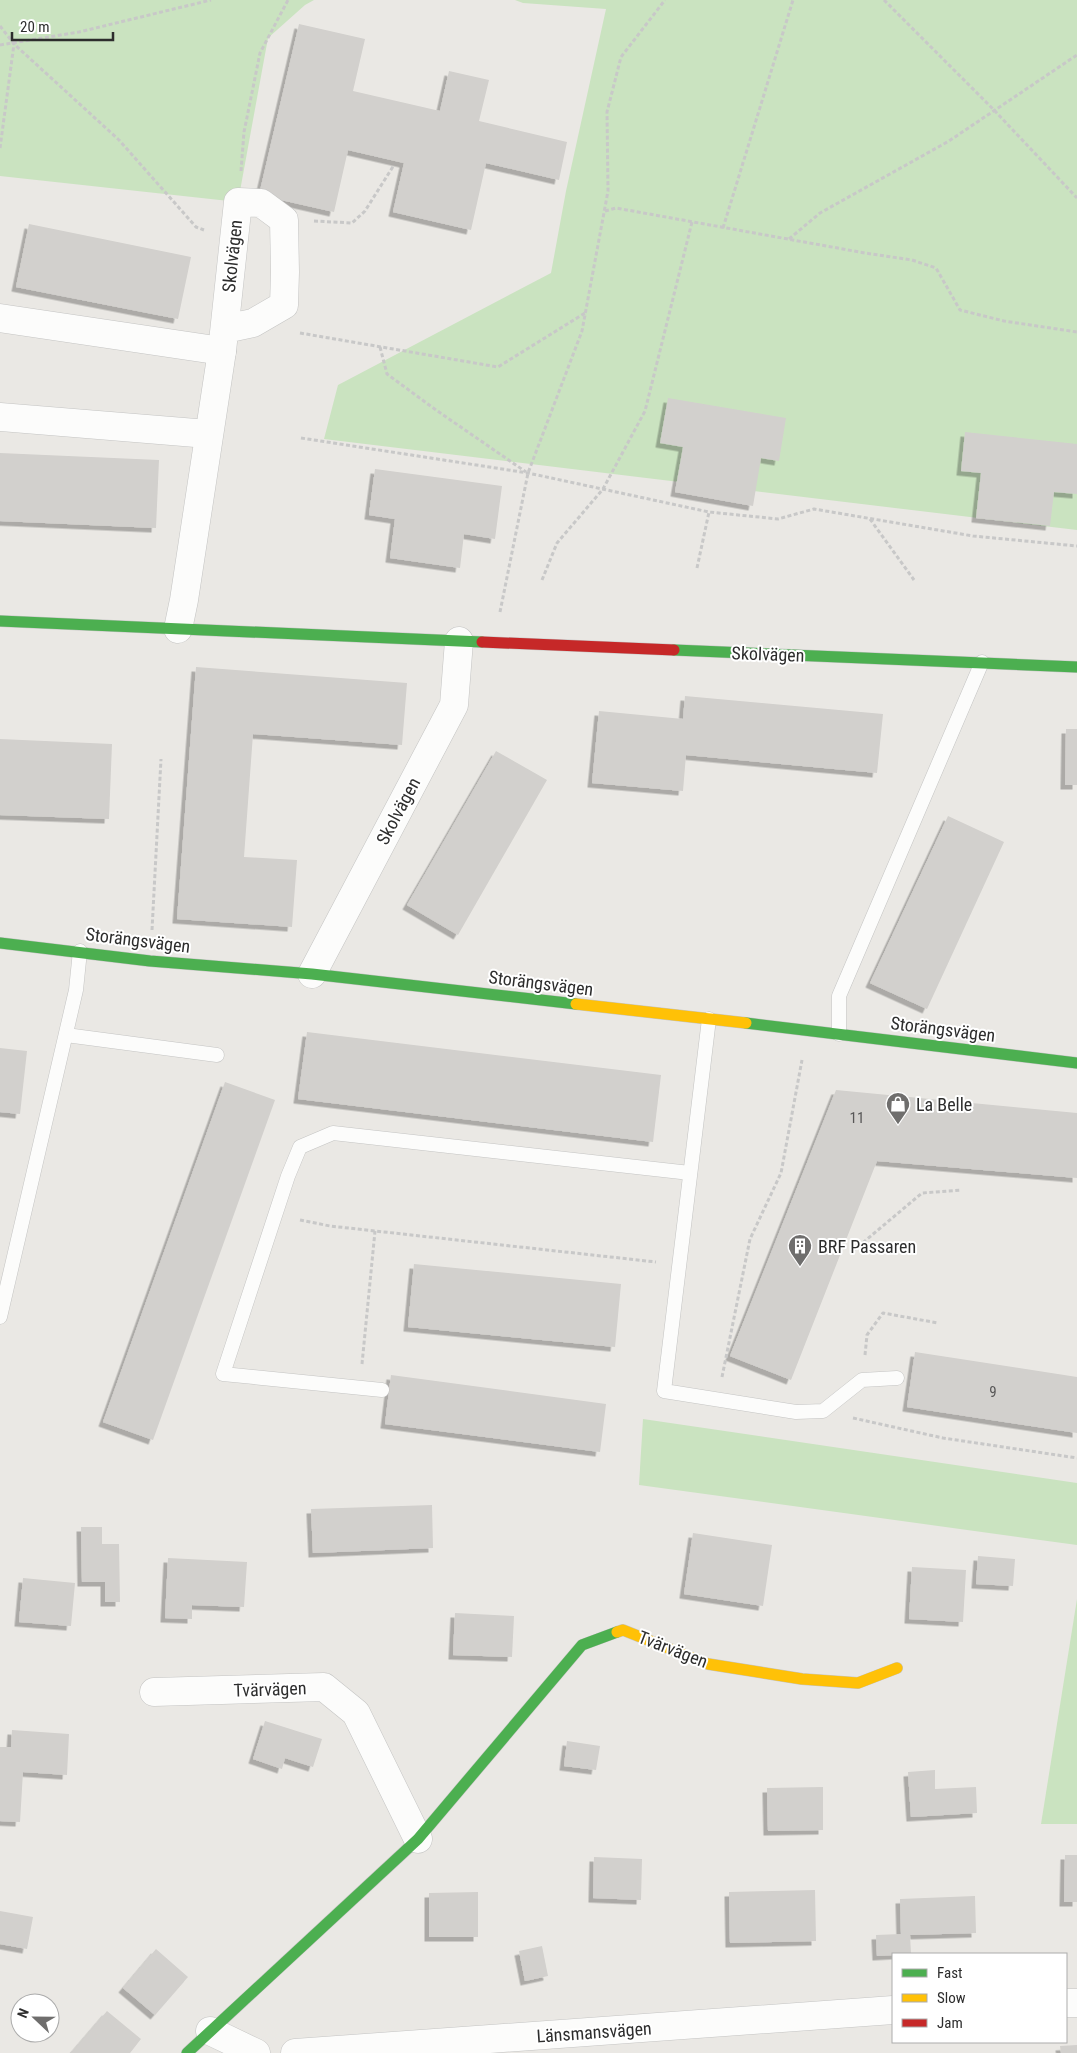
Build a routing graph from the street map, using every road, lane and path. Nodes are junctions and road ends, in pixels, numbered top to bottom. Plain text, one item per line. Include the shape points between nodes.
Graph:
1 (211, 0) edge
2 (288, 0) edge
3 (665, 0) edge
4 (793, 0) edge
5 (884, 0) edge
6 (0, 26) edge
7 (14, 44) junction
8 (0, 45) edge
9 (1077, 55) edge
10 (994, 110) junction
11 (0, 148) edge
12 (394, 165) dead end
13 (1077, 198) edge
14 (238, 202) junction
15 (604, 211) junction
16 (692, 222) junction
17 (284, 224) junction
18 (723, 228) junction
19 (789, 240) junction
20 (234, 243) junction
21 (586, 312) junction
22 (0, 318) edge
23 (260, 318) junction
24 (1077, 332) edge
25 (224, 340) junction
26 (380, 347) junction
27 (0, 417) edge
28 (208, 434) junction
29 (301, 438) dead end
30 (528, 473) junction
31 (602, 489) junction
32 (709, 512) junction
33 (870, 519) junction
34 (1077, 546) edge
35 (697, 568) dead end
36 (542, 580) dead end
37 (914, 580) dead end
38 (0, 621) edge
39 (178, 629) junction
40 (459, 641) junction
41 (493, 642) junction
42 (982, 662) junction
43 (1077, 667) edge
44 (161, 760) dead end
45 (0, 943) edge
46 (80, 951) junction
47 (150, 961) junction
48 (312, 974) junction
49 (709, 1020) junction
50 (808, 1030) junction
51 (839, 1034) junction
52 (66, 1036) junction
53 (217, 1056) dead end
54 (1077, 1063) edge
55 (690, 1173) junction
56 (961, 1190) dead end
57 (275, 1216) junction
58 (375, 1231) junction
59 (853, 1251) dead end
60 (680, 1265) junction
61 (0, 1317) edge
62 (938, 1323) dead end
63 (897, 1378) dead end
64 (862, 1380) junction
65 (360, 1387) junction
66 (382, 1390) dead end
67 (717, 1399) junction
68 (823, 1411) junction
69 (1077, 1458) edge
70 (897, 1668) dead end
71 (154, 1692) dead end
72 (418, 1839) junction
73 (892, 2010) edge
74 (210, 2031) junction
75 (187, 2053) edge
76 (256, 2053) edge
77 (296, 2053) edge

1 - 7 path via 80,32
2 - 14 path via 260,53 244,132
3 - 15 path via 621,57 607,112 608,191
4 - 18 path
5 - 10 path
6 - 7 path
7 - 8 path
7 - 11 path
7 - 20 path via 120,140 196,226
9 - 10 path
10 - 13 path
10 - 19 path via 949,141 820,213
12 - 17 path via 365,211 352,223 302,220
14 - 17 street, Skolvägen via 261,203 284,220
14 - 20 street, Skolvägen
15 - 16 path via 616,208
15 - 21 path
16 - 18 path
16 - 31 path via 645,410
17 - 23 street via 284,305
18 - 19 path
19 - 24 path via 920,262 936,268 960,310 1004,321
20 - 25 street, Skolvägen
21 - 26 path via 498,367
21 - 30 path via 582,332
22 - 25 street
23 - 25 street
23 - 26 path via 278,330
25 - 28 street, Skolvägen
26 - 30 path via 387,374
27 - 28 street
28 - 39 street, Skolvägen
29 - 30 path
30 - 31 path
30 - 41 path
31 - 32 path
31 - 36 path via 557,543
32 - 33 path via 778,519 814,509
32 - 35 path
33 - 34 path via 973,536
33 - 37 path
38 - 39 street, Skolvägen
39 - 40 street, Skolvägen
40 - 41 street, Skolvägen
40 - 48 street, Skolvägen via 454,705
41 - 42 street, Skolvägen
42 - 43 street, Skolvägen
42 - 51 lane via 839,996
44 - 47 path
45 - 46 street, Storängsvägen
46 - 47 street, Storängsvägen
46 - 52 lane
47 - 48 street, Storängsvägen
48 - 49 street, Storängsvägen
49 - 50 street, Storängsvägen
49 - 55 lane
50 - 51 street, Storängsvägen
50 - 67 path via 781,1173 750,1239
51 - 54 street, Storängsvägen
52 - 53 lane
52 - 61 lane
55 - 57 lane via 333,1133 300,1147
55 - 60 lane
56 - 59 path via 922,1193
57 - 58 path
57 - 65 lane via 222,1374
58 - 60 path
58 - 65 path
60 - 67 lane via 664,1391
62 - 64 path via 883,1313 867,1335
63 - 64 lane
64 - 68 lane
65 - 66 lane
67 - 68 lane via 796,1412
68 - 69 path via 943,1438
70 - 72 street, Tvärvägen via 858,1683 802,1679 708,1664 623,1630 582,1645
71 - 72 street, Tvärvägen via 324,1687 356,1713
72 - 74 street, Tvärvägen
73 - 77 street, Länsmansvägen
74 - 75 street, Tvärvägen
74 - 76 street

